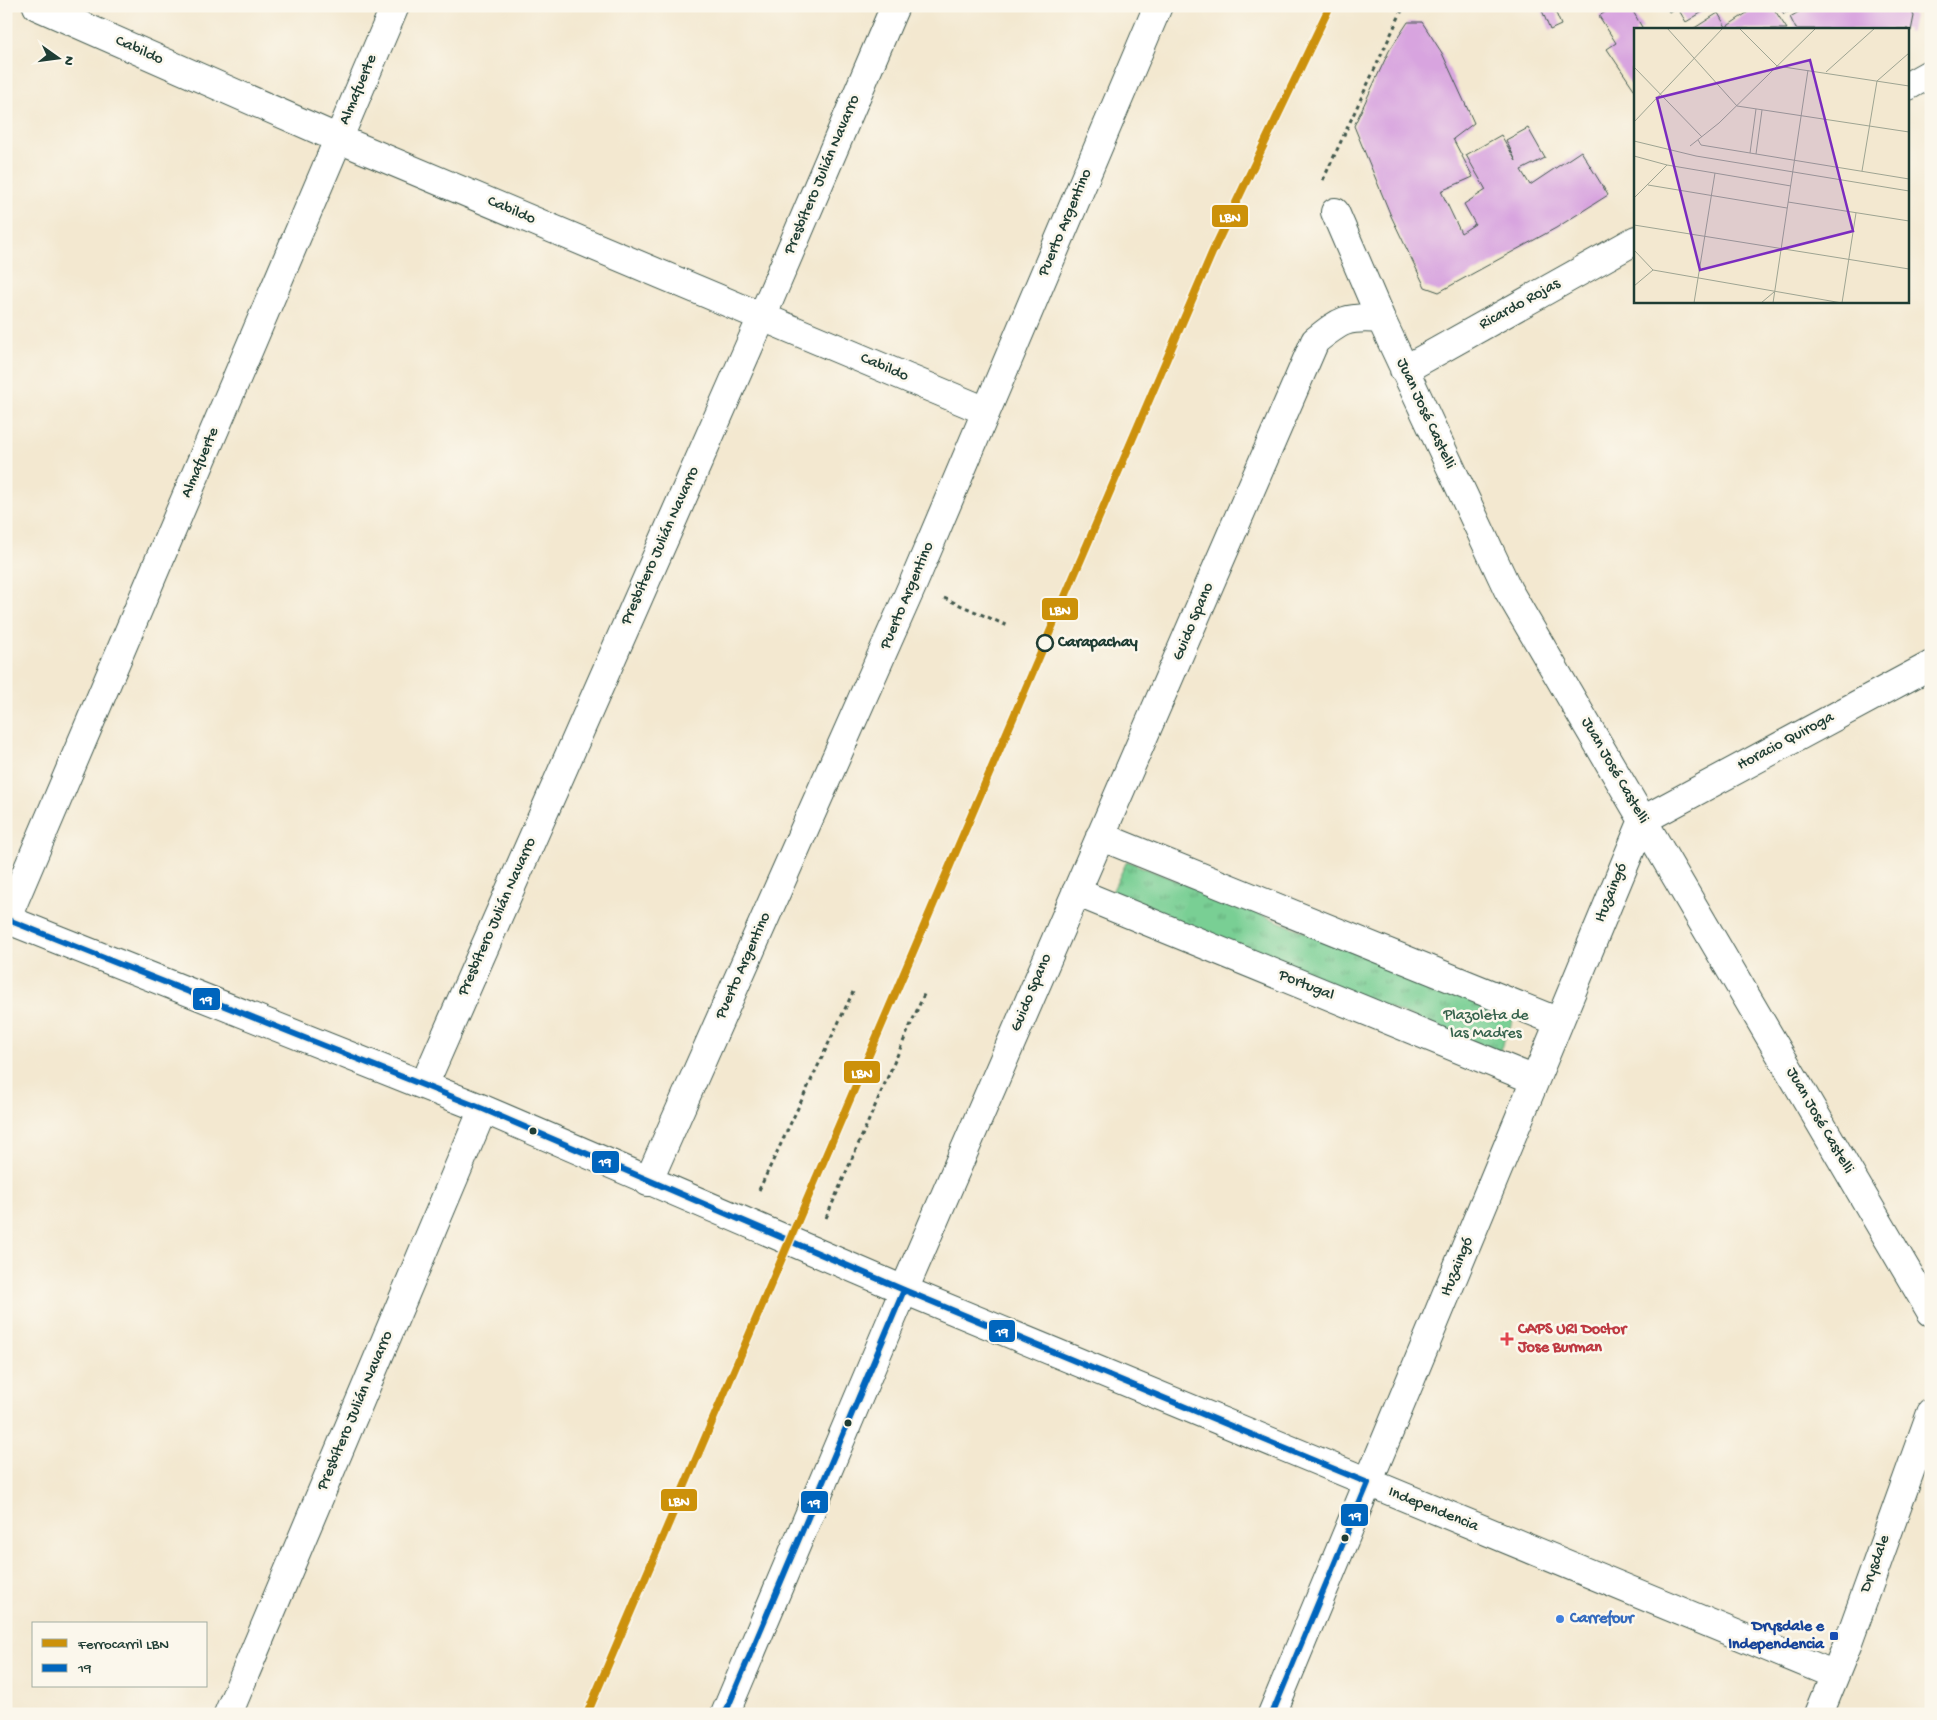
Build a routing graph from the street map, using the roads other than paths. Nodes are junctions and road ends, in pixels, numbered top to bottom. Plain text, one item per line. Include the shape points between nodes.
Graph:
1 (37, 6) edge
2 (395, 6) edge
3 (895, 6) edge
4 (1158, 6) edge
5 (1931, 73) edge
6 (1910, 85) edge
7 (338, 139) junction
8 (1335, 212) road end
9 (1634, 241) edge
10 (762, 317) junction
11 (1381, 319) junction
12 (1404, 370) junction
13 (986, 411) junction
14 (1931, 665) edge
15 (1642, 820) junction
16 (1100, 836) junction
17 (1076, 892) junction
18 (6, 919) edge
19 (1559, 1022) junction
20 (1535, 1080) junction
21 (424, 1085) junction
22 (483, 1109) junction
23 (648, 1182) junction
24 (904, 1290) junction
25 (1931, 1312) edge
26 (1931, 1413) edge
27 (1368, 1483) junction
28 (1834, 1675) junction
29 (228, 1714) edge
30 (725, 1714) edge
31 (1272, 1714) edge
32 (1819, 1714) edge

1 - 7 street, Cabildo
2 - 7 street, Almafuerte
3 - 10 street, Presbítero Julián Navarro
4 - 13 street, Puerto Argentino
5 - 6 street
7 - 10 street, Cabildo
7 - 18 street, Almafuerte
8 - 11 street, Juan José Castelli
9 - 12 street, Ricardo Rojas
10 - 13 street, Cabildo
10 - 21 street, Presbítero Julián Navarro
11 - 12 street, Juan José Castelli
11 - 16 street, Guido Spano via 1358,317 1337,323 1315,341
12 - 15 street, Juan José Castelli via 1508,590
13 - 23 street, Puerto Argentino via 914,584
14 - 15 street, Horacio Quiroga
15 - 19 street, Ituzaingó
15 - 25 street, Juan José Castelli
16 - 17 street, Guido Spano
16 - 19 street
17 - 20 street, Portugal
17 - 24 street, Guido Spano
18 - 21 street, Independencia
19 - 20 street, Ituzaingó
20 - 27 street, Ituzaingó
21 - 22 street, Independencia
22 - 23 street, Independencia
22 - 29 street, Presbítero Julián Navarro
23 - 24 street, Independencia
24 - 27 street, Independencia
24 - 30 street, Guido Spano
26 - 28 street, Drysdale
27 - 28 street, Independencia
27 - 31 street, Ituzaingó
28 - 32 street, Drysdale

